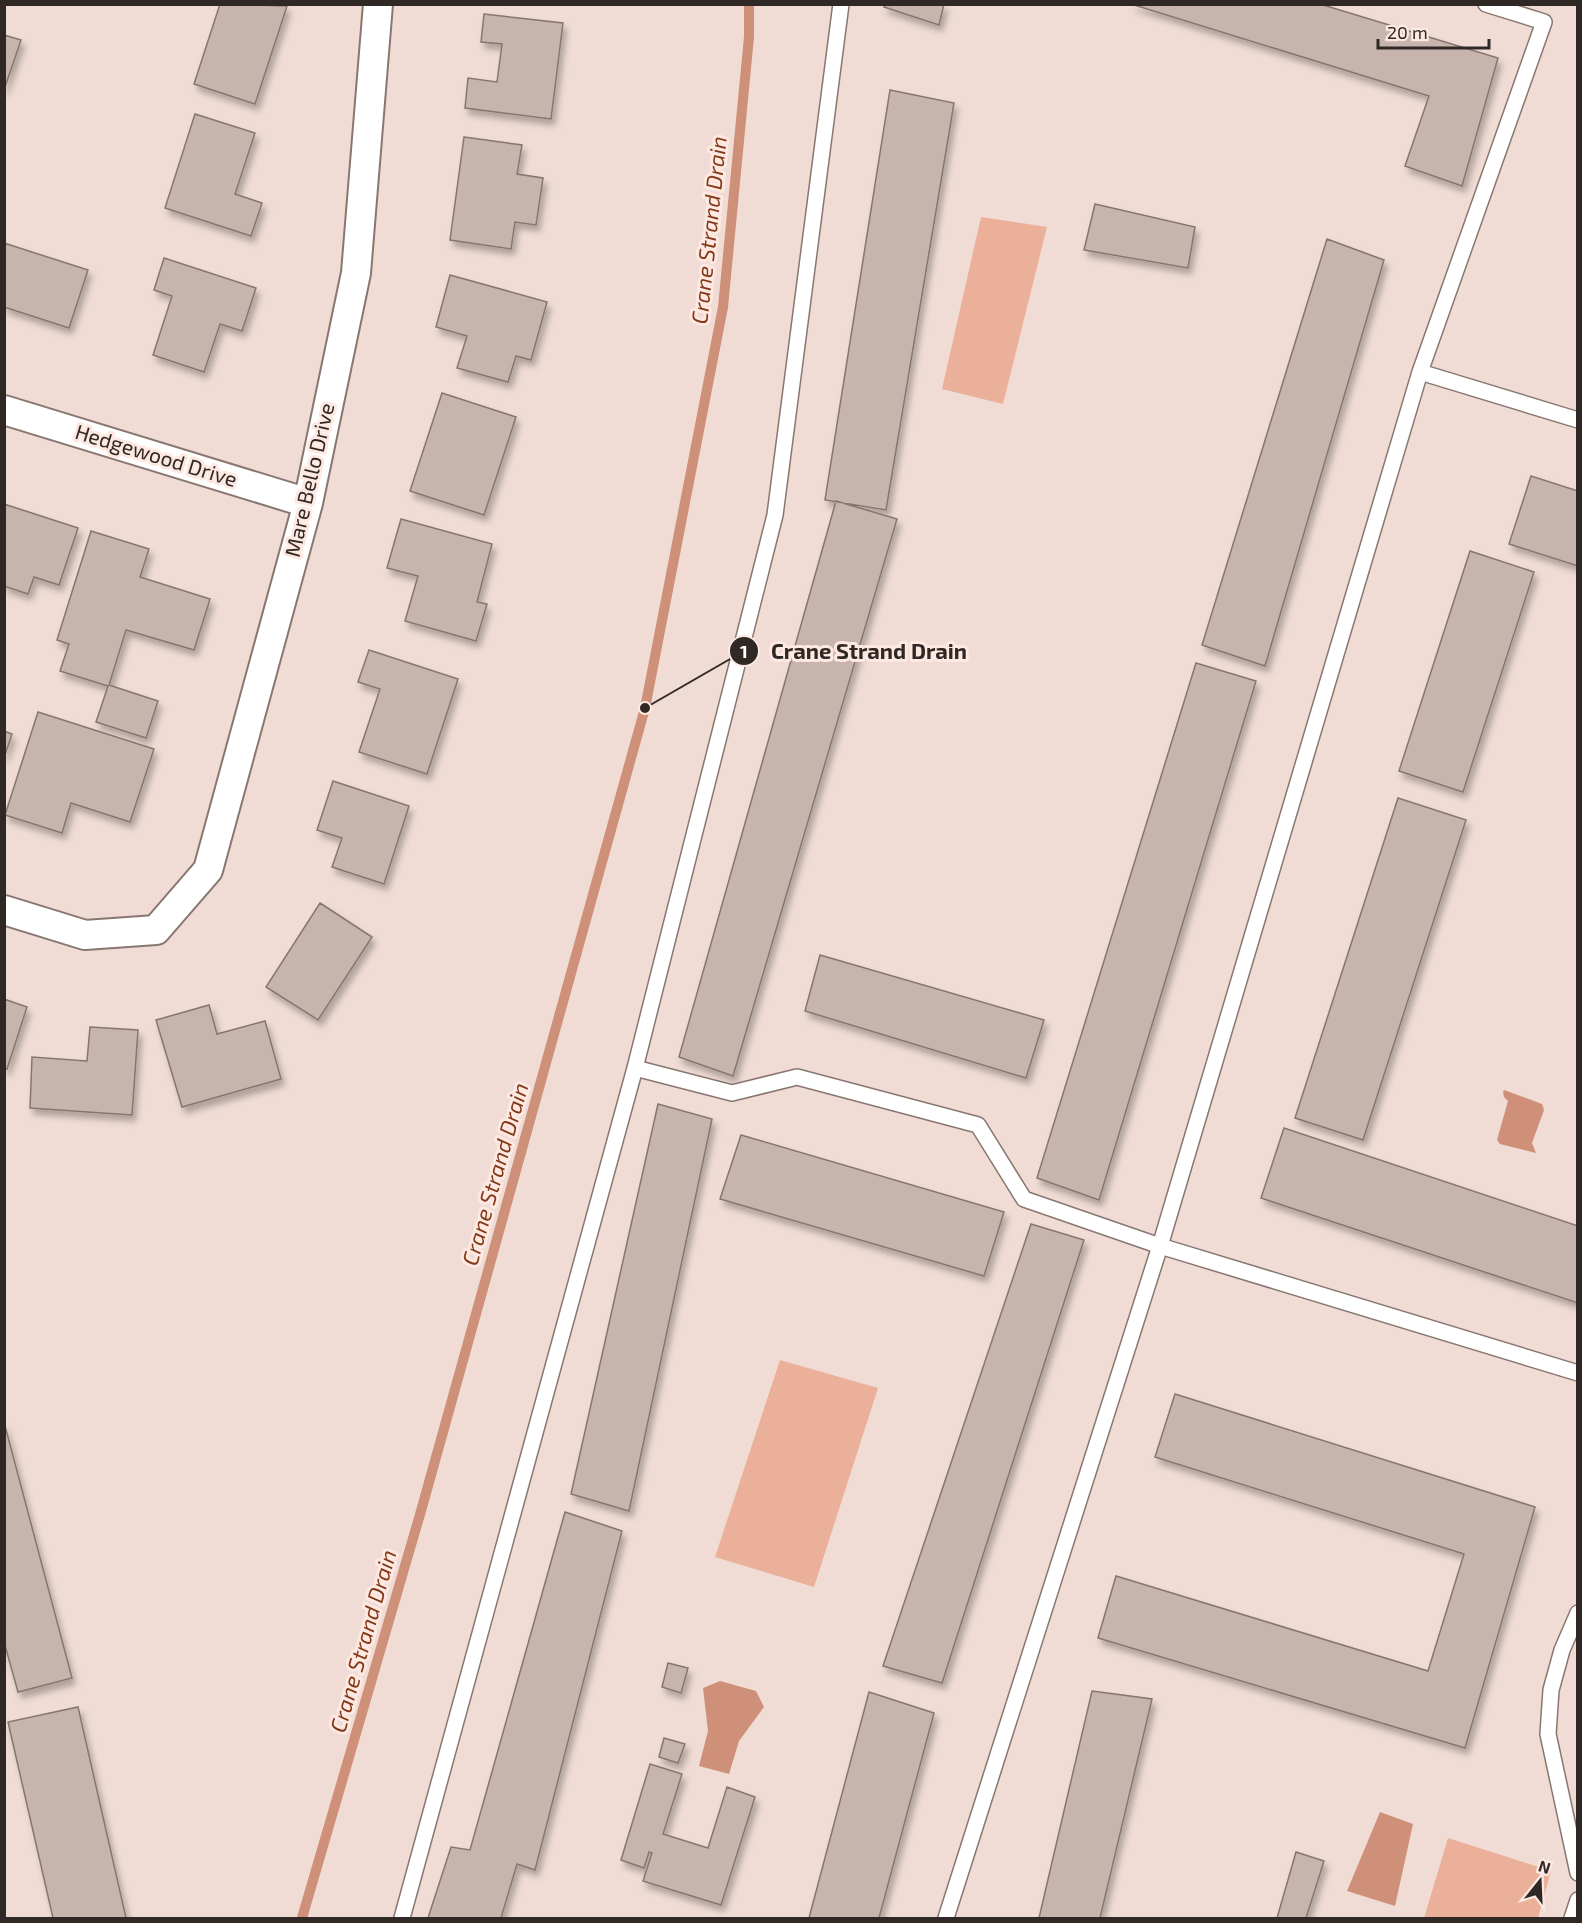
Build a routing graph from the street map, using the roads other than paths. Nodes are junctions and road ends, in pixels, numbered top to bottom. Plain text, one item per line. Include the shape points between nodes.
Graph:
1 (378, 4) edge
2 (841, 4) edge
3 (1486, 4) edge
4 (1419, 372) junction
5 (4, 410) edge
6 (1578, 420) edge
7 (308, 503) junction
8 (4, 910) edge
9 (635, 1068) junction
10 (1160, 1246) junction
11 (1578, 1372) edge
12 (1578, 1613) edge
13 (1578, 1873) edge
14 (1578, 1900) edge
15 (402, 1918) edge
16 (946, 1918) edge
17 (1572, 1918) edge

1 - 7 street, Mare Bello Drive via 356,273
2 - 9 lane via 775,515
3 - 4 lane via 1544,22
4 - 6 lane
4 - 10 lane
5 - 7 street, Hedgewood Drive
7 - 8 street, Mare Bello Drive via 208,870 156,930 85,935
9 - 10 lane via 732,1093 797,1077 978,1125 1024,1199
9 - 15 lane
10 - 11 lane
10 - 16 lane
12 - 13 lane via 1551,1690 1548,1734
14 - 17 lane

